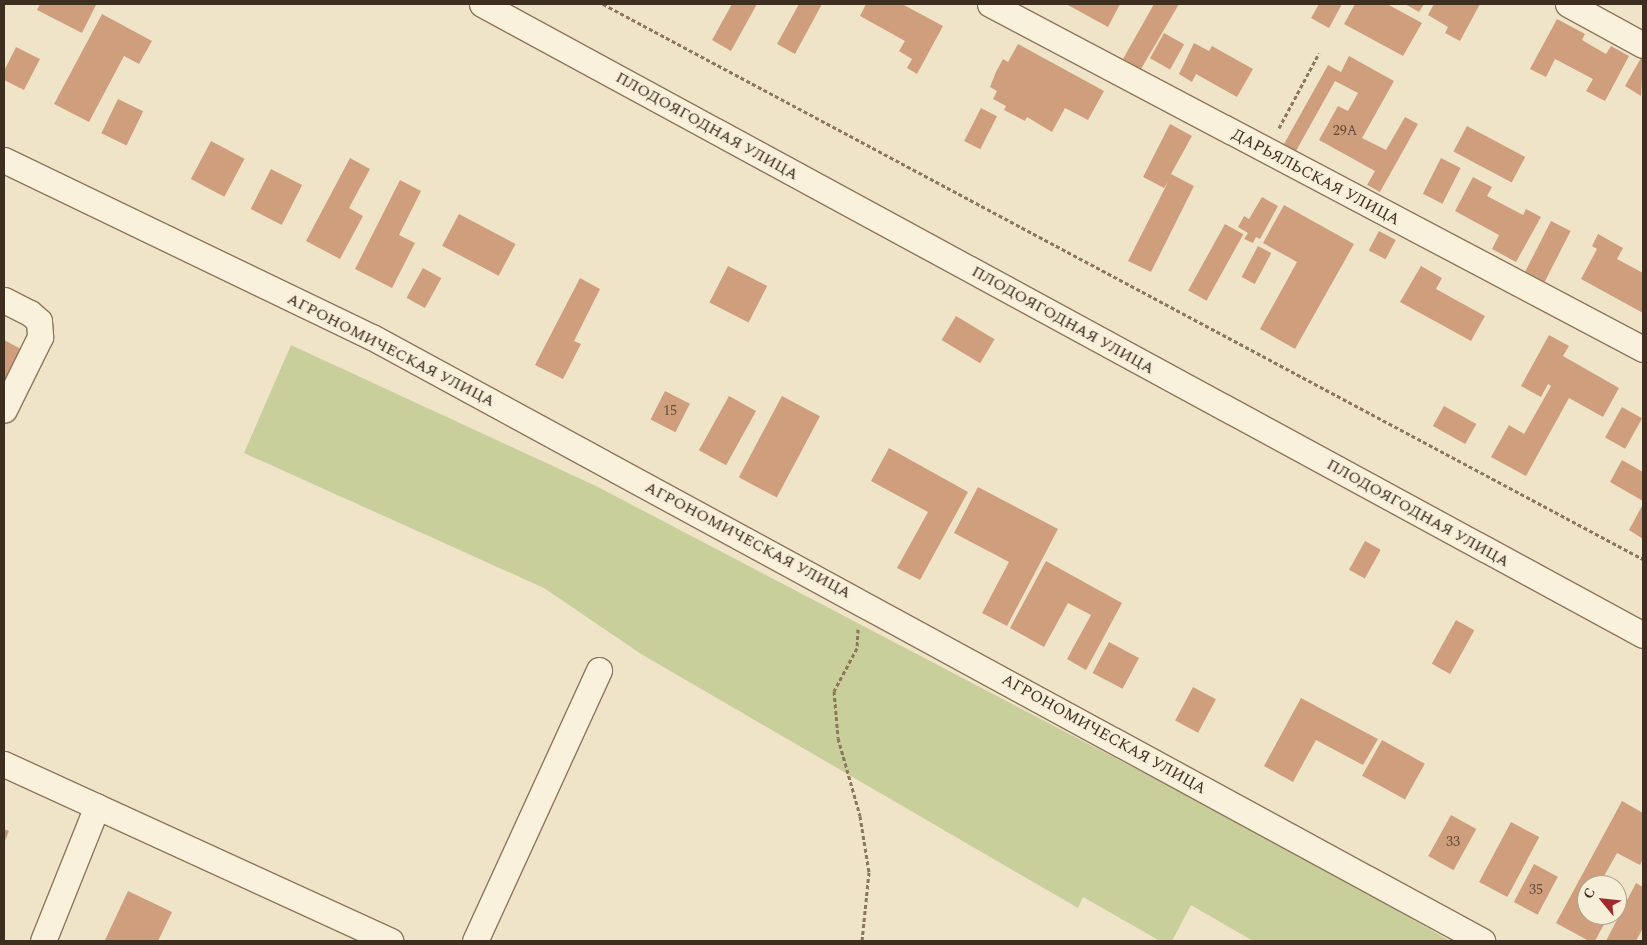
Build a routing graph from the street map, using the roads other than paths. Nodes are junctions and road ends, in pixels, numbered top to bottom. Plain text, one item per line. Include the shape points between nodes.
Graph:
1 (482, 4) edge
2 (990, 4) edge
3 (1568, 4) edge
4 (1643, 45) edge
5 (4, 160) edge
6 (4, 300) edge
7 (1643, 350) edge
8 (4, 410) edge
9 (1643, 636) edge
10 (599, 670) dead end
11 (4, 764) edge
12 (97, 806) junction
13 (43, 941) edge
14 (390, 941) edge
15 (475, 941) edge
16 (1482, 941) edge

1 - 9 street, ПЛОДОЯГОДНАЯ УЛИЦА
2 - 7 street, ДАРЬЯЛЬСКАЯ УЛИЦА
3 - 4 street
5 - 16 street, АГРОНОМИЧЕСКАЯ УЛИЦА via 372,337
6 - 8 street via 39,321 40,337
10 - 15 street
11 - 12 street
12 - 13 street
12 - 14 street

